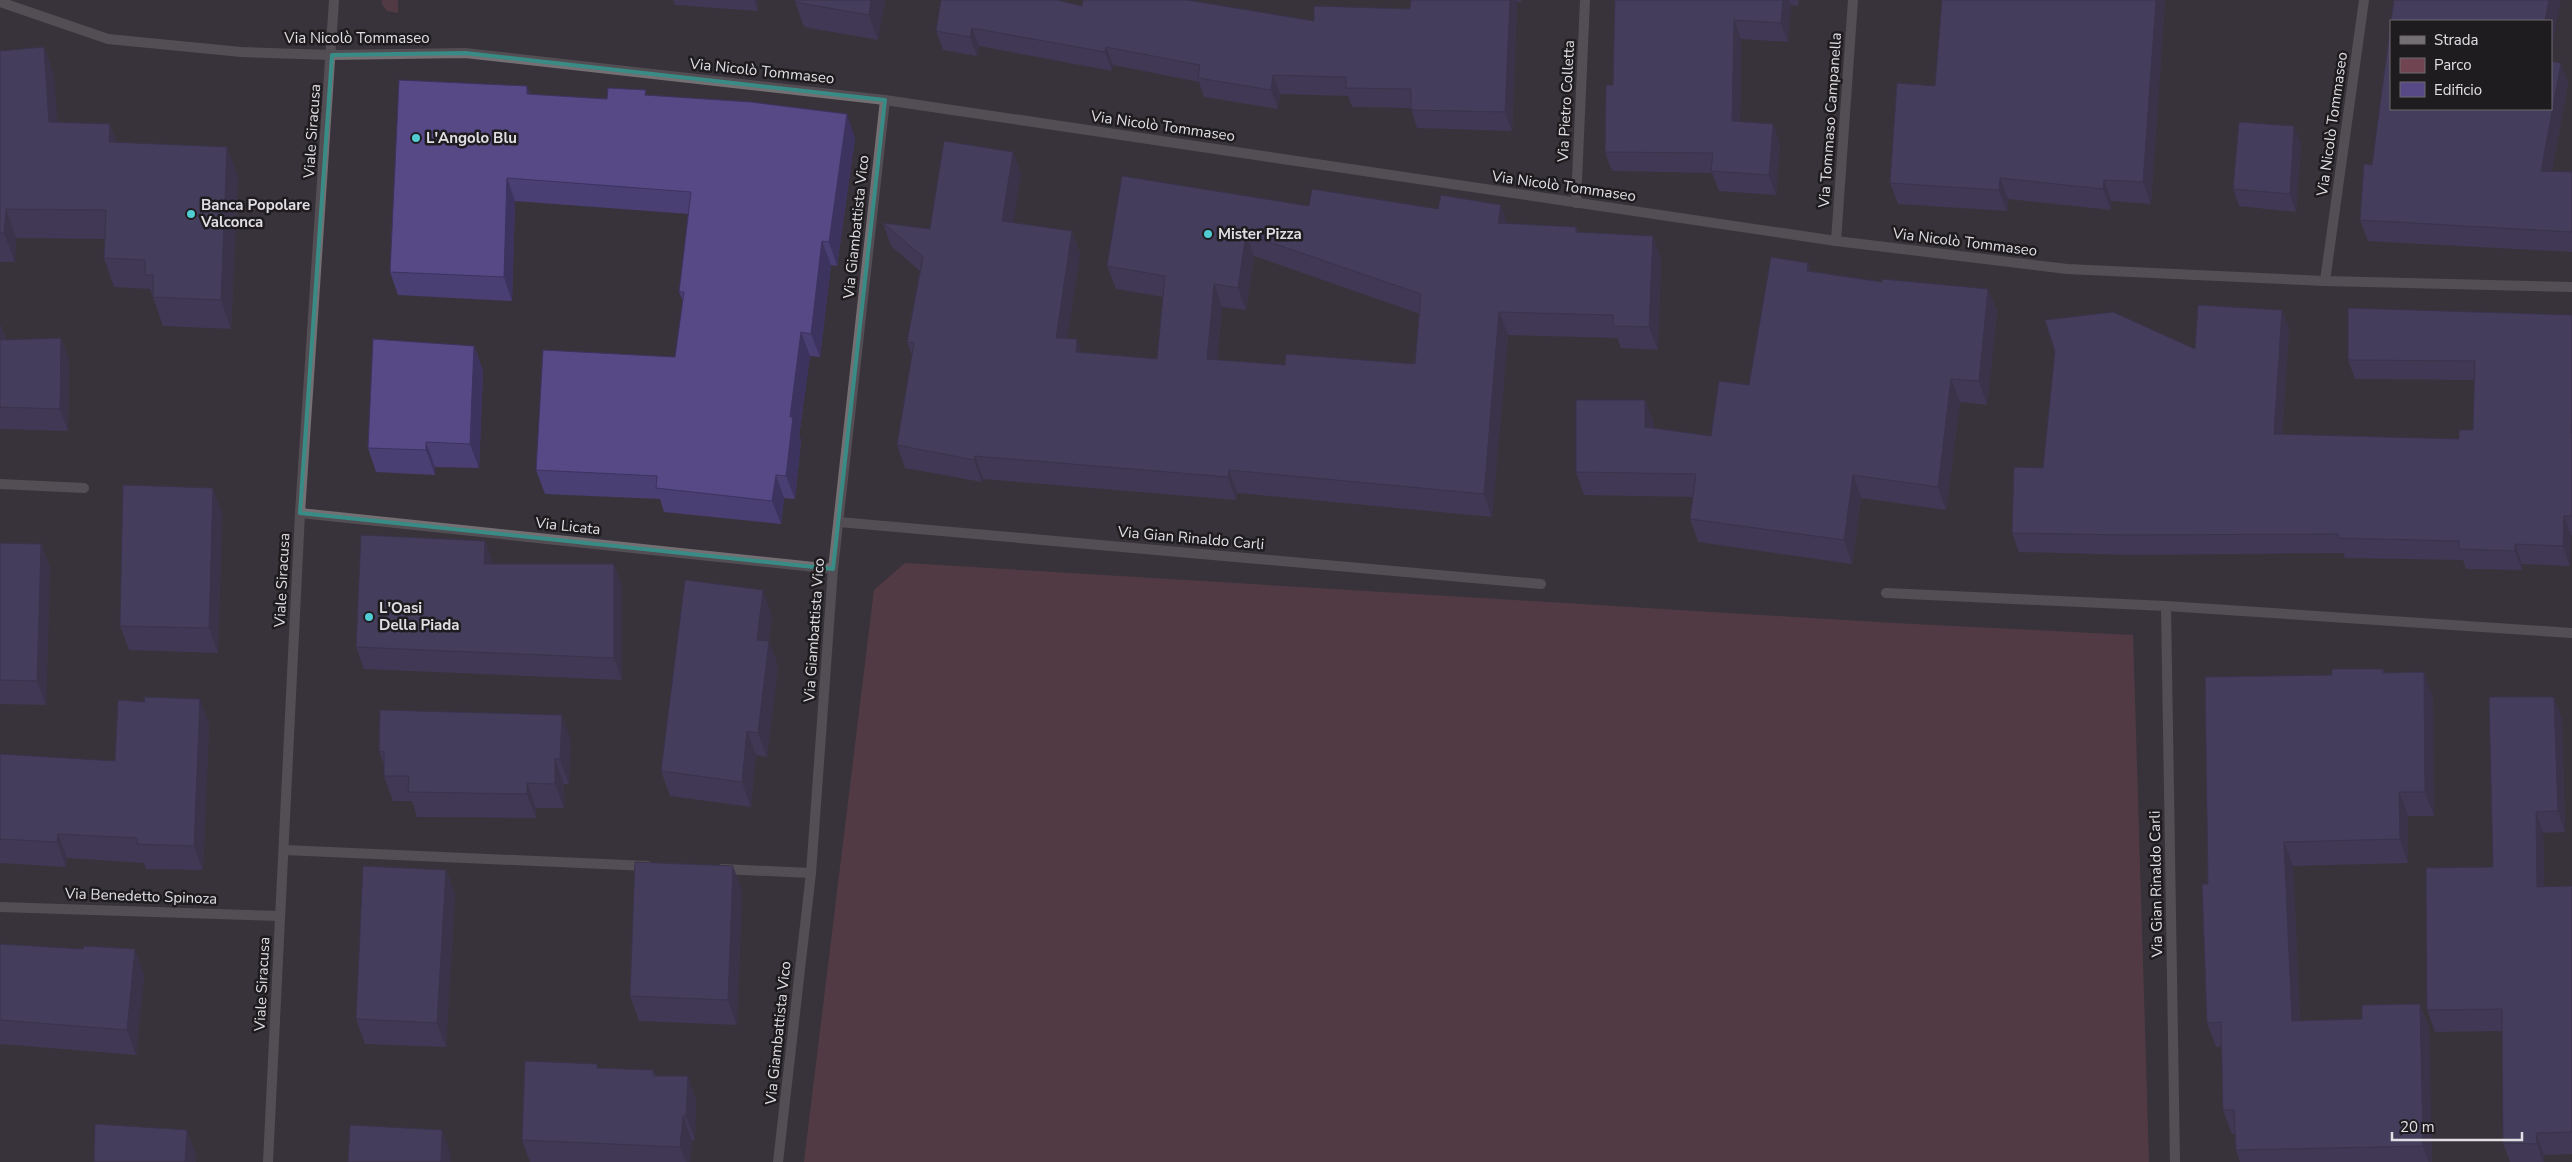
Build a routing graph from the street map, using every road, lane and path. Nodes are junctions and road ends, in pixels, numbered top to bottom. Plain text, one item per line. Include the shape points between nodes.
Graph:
1 (334, 0) edge
2 (1585, 0) edge
3 (1853, 0) edge
4 (2364, 0) edge
5 (0, 2) edge
6 (332, 55) junction
7 (885, 100) junction
8 (1576, 203) junction
9 (1836, 241) junction
10 (2325, 282) junction
11 (2572, 287) edge
12 (0, 484) edge
13 (84, 488) dead end
14 (300, 512) junction
15 (839, 522) junction
16 (833, 569) junction
17 (1541, 584) dead end
18 (1886, 594) dead end
19 (2166, 606) junction
20 (2572, 632) edge
21 (284, 850) junction
22 (663, 867) edge
23 (712, 869) edge
24 (811, 873) junction
25 (0, 906) edge
26 (280, 916) junction
27 (268, 1162) edge
28 (778, 1162) edge
29 (2175, 1162) edge

1 - 6 street, Viale Siracusa
2 - 8 street, Via Pietro Colletta
3 - 9 street, Via Tommaso Campanella
4 - 10 street, Via Nicolò Tommaseo
5 - 6 street, Via Nicolò Tommaseo via 108,39 241,52
6 - 7 street, Via Nicolò Tommaseo via 465,53
6 - 14 street, Viale Siracusa
7 - 8 street, Via Nicolò Tommaseo
7 - 15 street, Via Giambattista Vico
8 - 9 street, Via Nicolò Tommaseo
9 - 10 street, Via Nicolò Tommaseo via 2067,270
10 - 11 street, Via Nicolò Tommaseo
12 - 13 street
14 - 16 street, Via Licata
14 - 21 street, Viale Siracusa
15 - 16 street, Via Giambattista Vico
15 - 17 street, Via Gian Rinaldo Carli
16 - 24 street, Via Giambattista Vico
18 - 19 street
19 - 20 street
19 - 29 street, Via Gian Rinaldo Carli
21 - 22 street
21 - 26 street, Viale Siracusa
23 - 24 street
24 - 28 street, Via Giambattista Vico
25 - 26 street, Via Benedetto Spinoza
26 - 27 street, Viale Siracusa

